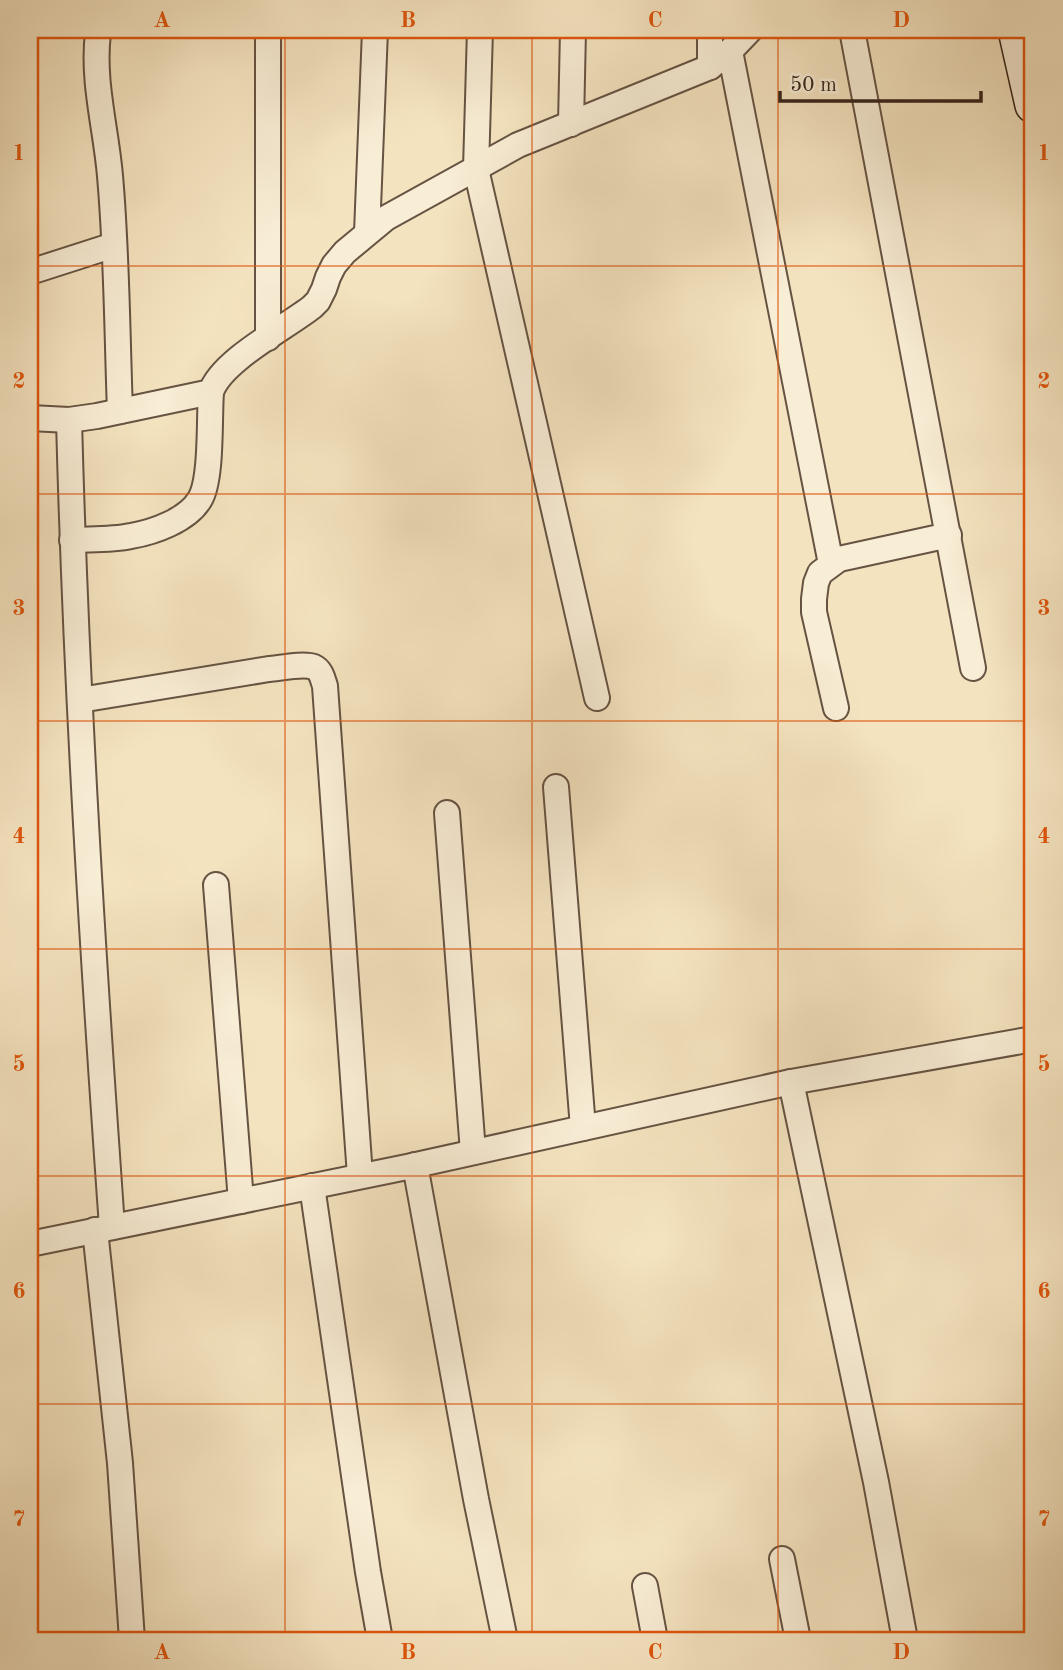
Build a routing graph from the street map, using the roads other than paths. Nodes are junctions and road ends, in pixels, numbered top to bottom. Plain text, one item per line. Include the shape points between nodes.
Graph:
1 (101, 30) edge
2 (268, 30) edge
3 (375, 30) edge
4 (480, 30) edge
5 (573, 30) edge
6 (710, 30) edge
7 (750, 30) edge
8 (852, 30) edge
9 (1016, 30) edge
10 (730, 51) junction
11 (710, 67) junction
12 (1033, 105) edge
13 (571, 124) junction
14 (476, 169) junction
15 (367, 233) junction
16 (114, 246) junction
17 (30, 272) edge
18 (268, 338) junction
19 (211, 392) junction
20 (120, 411) junction
21 (30, 418) edge
22 (69, 420) junction
23 (948, 535) junction
24 (72, 540) junction
25 (831, 564) junction
26 (973, 668) dead end
27 (597, 698) dead end
28 (79, 700) junction
29 (836, 708) dead end
30 (556, 787) dead end
31 (447, 813) dead end
32 (216, 885) dead end
33 (1033, 1039) edge
34 (791, 1082) junction
35 (583, 1128) junction
36 (473, 1152) junction
37 (415, 1165) junction
38 (360, 1176) junction
39 (312, 1186) junction
40 (241, 1201) junction
41 (103, 1229) junction
42 (30, 1244) edge
43 (782, 1559) dead end
44 (645, 1586) dead end
45 (132, 1640) edge
46 (380, 1640) edge
47 (505, 1640) edge
48 (655, 1640) edge
49 (798, 1640) edge
50 (905, 1640) edge

1 - 16 street via 96,75 108,144
2 - 18 street
3 - 15 street
4 - 14 street
5 - 13 street
6 - 11 street
7 - 10 street
8 - 23 street
9 - 12 street
10 - 11 street
10 - 25 street
11 - 13 street
13 - 14 street via 518,145
14 - 15 street
14 - 27 street
15 - 18 street via 334,265 318,302
16 - 17 street
16 - 20 street
18 - 19 street via 225,369
19 - 20 street
19 - 24 street via 206,481 201,498 186,515 131,536
20 - 22 street
21 - 22 street
22 - 24 street
23 - 25 street
23 - 26 street
24 - 28 street
25 - 29 street via 816,583 814,612
28 - 38 street via 269,669 314,667 320,673 325,686
28 - 41 street
30 - 35 street
31 - 36 street
32 - 40 street
33 - 34 street
34 - 35 street
34 - 50 street
35 - 36 street
36 - 37 street
37 - 38 street
37 - 47 street
38 - 39 street
39 - 40 street
39 - 46 street
40 - 41 street
41 - 42 street
41 - 45 street
43 - 49 street
44 - 48 street

